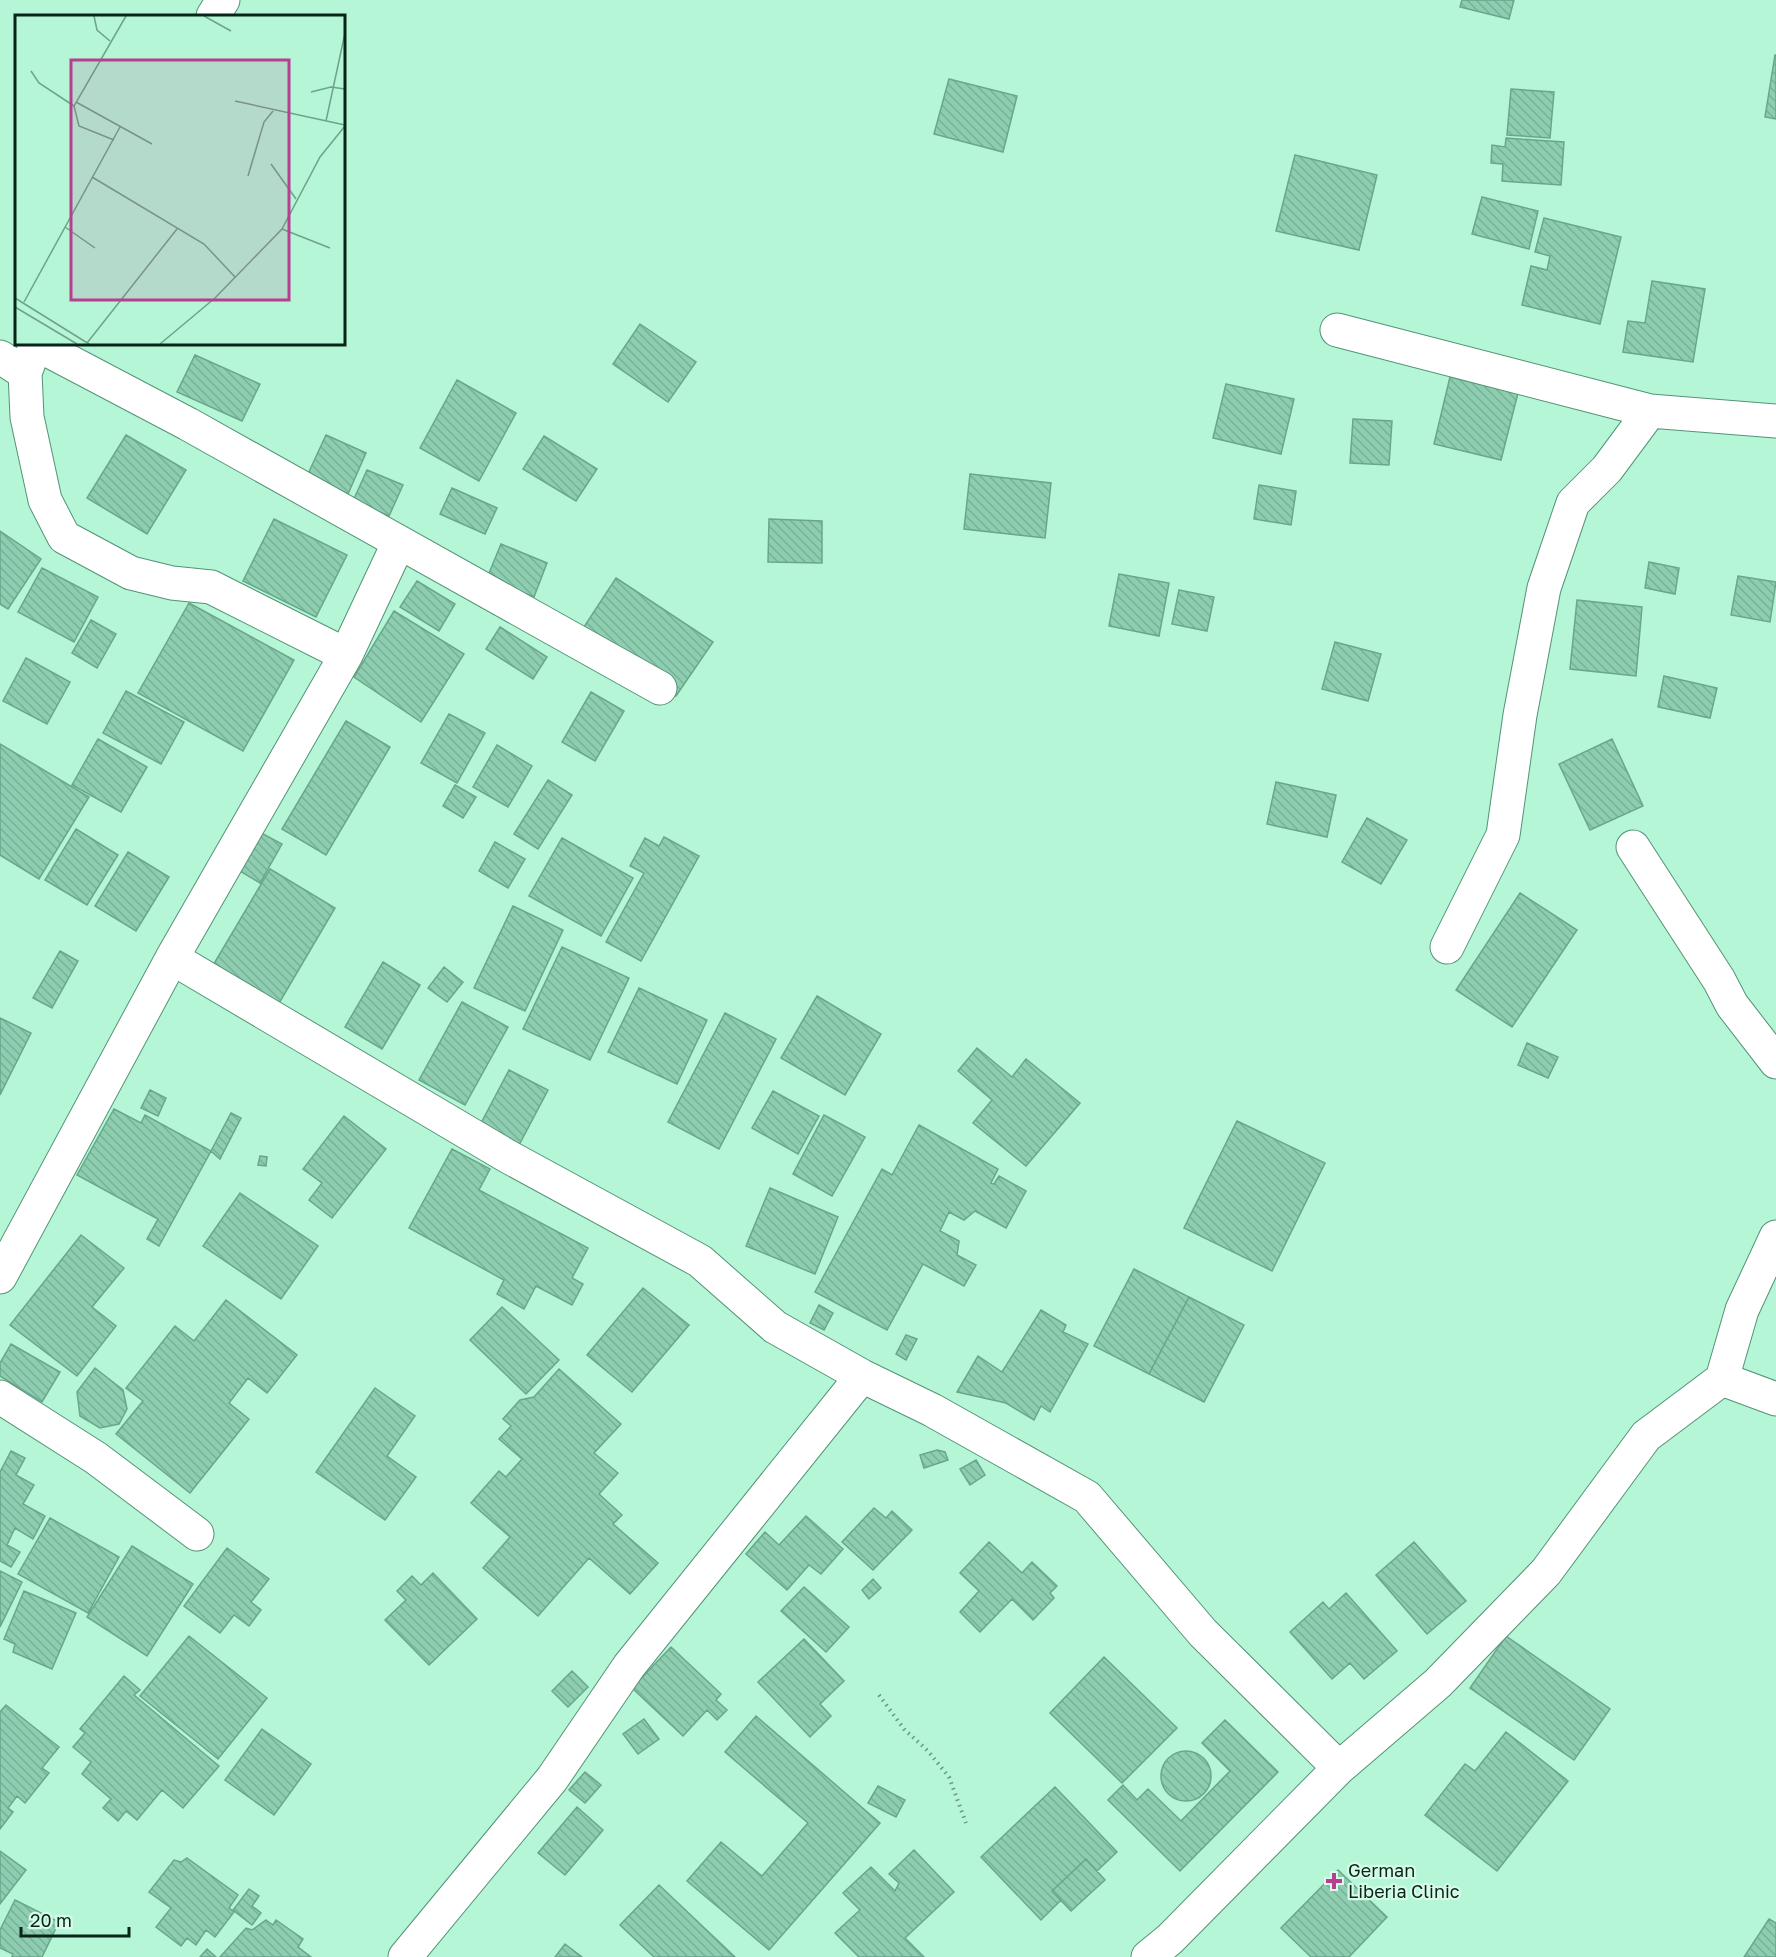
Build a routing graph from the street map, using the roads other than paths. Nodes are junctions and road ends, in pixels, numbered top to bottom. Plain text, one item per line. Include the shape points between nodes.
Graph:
1 (223, 0) edge
2 (214, 15) edge
3 (1337, 330) dead end
4 (24, 354) edge
5 (1650, 411) junction
6 (1776, 421) edge
7 (399, 542) junction
8 (346, 655) junction
9 (660, 688) dead end
10 (1633, 847) dead end
11 (1447, 947) dead end
12 (172, 958) junction
13 (1776, 1062) edge
14 (1776, 1237) edge
15 (0, 1276) edge
16 (862, 1376) junction
17 (1722, 1379) junction
18 (0, 1397) edge
19 (1776, 1399) edge
20 (197, 1534) dead end
21 (1339, 1768) junction
22 (405, 1957) edge
23 (1148, 1957) edge

1 - 2 street
3 - 5 street
4 - 7 street
4 - 8 street via 27,417 36,466 45,500 64,537 131,573 211,587
5 - 6 street
5 - 11 street via 1607,469 1573,503 1544,588 1503,835
7 - 8 street
7 - 9 street
8 - 12 street
10 - 13 street via 1732,1005
12 - 15 street
12 - 16 street via 507,1156 700,1261 775,1328
14 - 17 street via 1742,1310
16 - 21 street via 1087,1497 1203,1633
16 - 22 street via 629,1666 552,1779
17 - 19 street
17 - 21 street via 1647,1436 1546,1572 1438,1683
18 - 20 street via 96,1458
21 - 23 street

